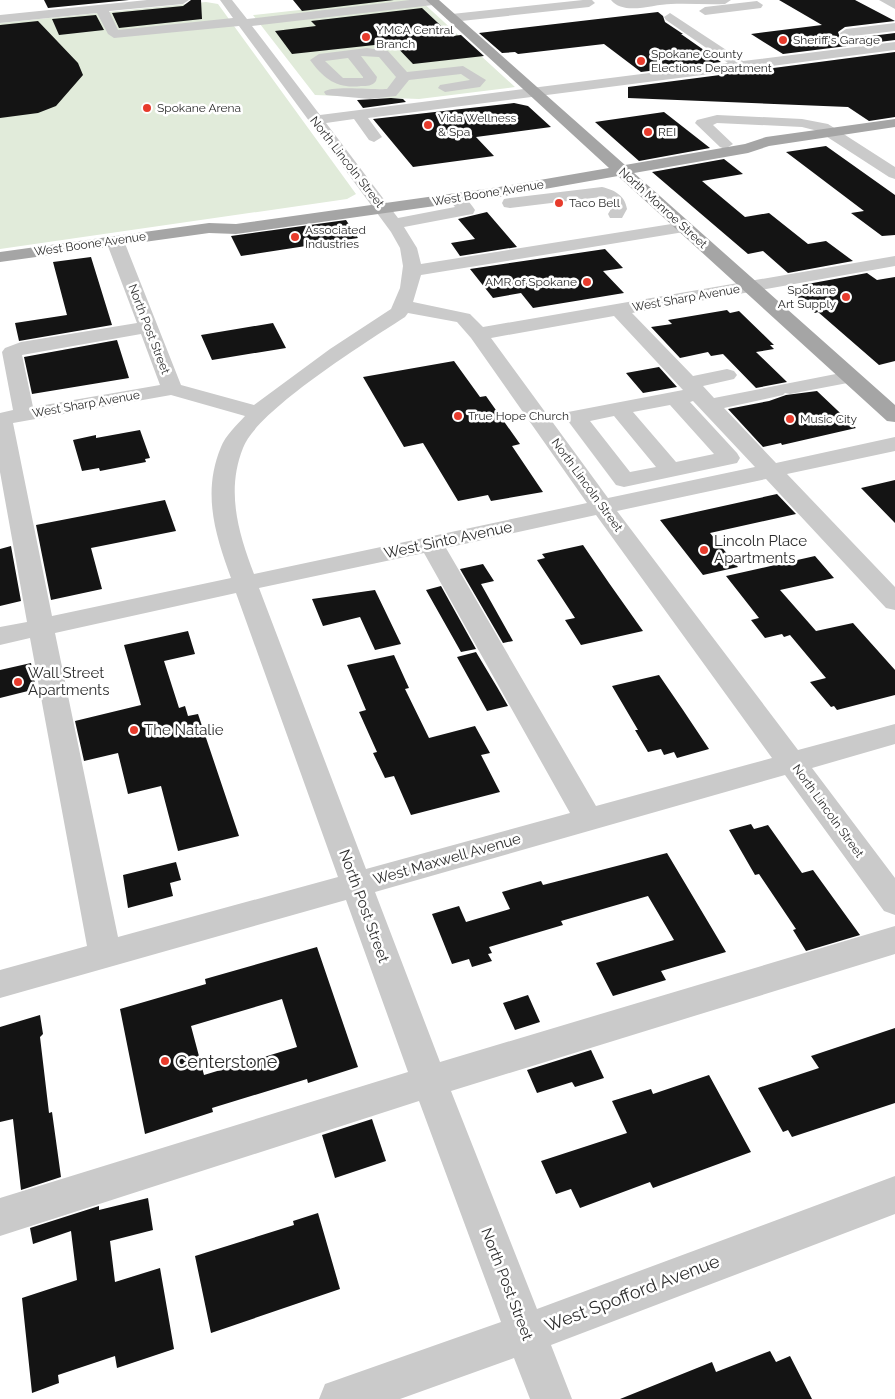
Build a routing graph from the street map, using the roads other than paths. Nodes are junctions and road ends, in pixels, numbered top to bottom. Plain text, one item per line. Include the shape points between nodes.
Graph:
1 (183, 0) edge
2 (226, 0) edge
3 (505, 0) edge
4 (617, 0) edge
5 (725, 0) edge
6 (885, 0) edge
7 (587, 1) edge
8 (686, 1) junction
9 (705, 1) edge
10 (435, 3) edge
11 (757, 5) dead end
12 (895, 5) edge
13 (101, 8) junction
14 (670, 17) dead end
15 (452, 18) junction
16 (0, 19) edge
17 (242, 22) junction
18 (495, 25) dead end
19 (895, 27) edge
20 (895, 34) edge
21 (848, 39) junction
22 (895, 46) edge
23 (866, 50) junction
24 (352, 54) junction
25 (737, 63) junction
26 (403, 77) junction
27 (428, 90) dead end
28 (293, 92) junction
29 (409, 92) dead end
30 (535, 92) junction
31 (384, 93) junction
32 (358, 115) junction
33 (315, 120) junction
34 (895, 123) edge
35 (833, 132) junction
36 (374, 136) dead end
37 (766, 142) junction
38 (725, 144) junction
39 (617, 166) junction
40 (895, 174) edge
41 (456, 198) junction
42 (510, 203) dead end
43 (379, 204) junction
44 (616, 214) dead end
45 (393, 224) junction
46 (684, 227) junction
47 (115, 241) junction
48 (0, 257) edge
49 (895, 261) edge
50 (414, 271) junction
51 (750, 287) junction
52 (404, 306) junction
53 (618, 309) junction
54 (148, 327) junction
55 (478, 334) junction
56 (727, 375) dead end
57 (851, 377) junction
58 (172, 389) junction
59 (692, 395) junction
60 (620, 409) junction
61 (258, 413) junction
62 (895, 416) edge
63 (8, 417) edge
64 (895, 444) edge
65 (754, 453) junction
66 (729, 458) junction
67 (671, 470) junction
68 (770, 471) junction
69 (602, 507) junction
70 (431, 544) junction
71 (245, 583) junction
72 (895, 602) edge
73 (41, 627) junction
74 (0, 636) edge
75 (895, 734) edge
76 (792, 763) junction
77 (589, 820) junction
78 (356, 884) junction
79 (895, 902) edge
80 (895, 940) edge
81 (105, 956) junction
82 (0, 984) edge
83 (429, 1081) junction
84 (895, 1195) edge
85 (0, 1217) edge
86 (527, 1333) junction
87 (340, 1399) edge
88 (550, 1399) edge

1 - 13 street
2 - 17 street, North Lincoln Street
3 - 10 street
4 - 8 street via 630,4
5 - 9 street
6 - 12 street
7 - 15 street
7 - 18 street via 598,12
8 - 9 street
8 - 11 street via 701,11
10 - 15 main road, North Monroe Street
10 - 17 street
13 - 16 street via 25,11
13 - 17 street via 114,34
14 - 25 street
15 - 30 main road, North Monroe Street
17 - 28 street, North Lincoln Street
19 - 21 street via 846,33
20 - 21 street
21 - 23 street
22 - 23 street
23 - 25 street
24 - 24 street via 370,77 369,81 334,80 317,60
24 - 26 street via 383,54
25 - 30 street
26 - 27 street via 463,70 479,80 475,84
26 - 31 street via 402,82
28 - 31 street
28 - 33 street, North Lincoln Street
29 - 31 street
30 - 32 street
30 - 39 main road, North Monroe Street
32 - 33 street
32 - 36 street
33 - 43 street, North Lincoln Street
34 - 35 main road, West Boone Avenue
35 - 37 main road, West Boone Avenue
35 - 38 street via 802,123 717,119 702,123
35 - 40 street
37 - 38 main road, West Boone Avenue
37 - 39 main road, West Boone Avenue via 748,148
38 - 39 main road, West Boone Avenue
39 - 41 main road, West Boone Avenue
39 - 43 main road, West Boone Avenue via 526,177
39 - 46 main road, North Monroe Street
41 - 43 main road, West Boone Avenue
41 - 45 street via 466,210
42 - 44 street via 602,192 618,203
43 - 45 street, North Lincoln Street
43 - 47 main road, West Boone Avenue via 236,229 209,228
45 - 50 street, North Lincoln Street via 412,251
46 - 50 street
46 - 51 main road, North Monroe Street
47 - 48 main road, West Boone Avenue
47 - 54 street, North Post Street
49 - 51 street, West Sharp Avenue
50 - 52 street, North Lincoln Street
51 - 53 street, West Sharp Avenue
51 - 57 main road, North Monroe Street
52 - 55 street, North Lincoln Street via 463,318
52 - 61 street, North Post Street via 337,352
53 - 55 street, West Sharp Avenue
53 - 59 street
54 - 58 street, North Post Street
54 - 63 street via 12,352
55 - 69 street, North Lincoln Street
56 - 59 street
57 - 59 street via 783,390
57 - 62 main road, North Monroe Street
58 - 61 street, North Post Street
58 - 63 street, West Sharp Avenue
59 - 60 street
59 - 65 street
59 - 66 street
60 - 67 street
60 - 67 street via 576,417 624,480
61 - 71 street, North Post Street via 232,446 222,491 227,535
63 - 73 street
64 - 68 street, West Sinto Avenue
65 - 66 street
65 - 68 street
66 - 67 street
68 - 69 street, West Sinto Avenue
68 - 72 street
69 - 70 street, West Sinto Avenue
69 - 76 street, North Lincoln Street
70 - 71 street, West Sinto Avenue
70 - 77 street
71 - 73 street, West Sinto Avenue
71 - 78 street, North Post Street
73 - 74 street, West Sinto Avenue
73 - 81 street
75 - 76 street, West Maxwell Avenue
76 - 77 street, West Maxwell Avenue
76 - 79 street, North Lincoln Street
77 - 78 street, West Maxwell Avenue
78 - 81 street, West Maxwell Avenue
78 - 83 street, North Post Street
80 - 83 street
81 - 82 street, West Maxwell Avenue
83 - 85 street
83 - 86 street, North Post Street
84 - 86 street, West Spofford Avenue
86 - 87 street, West Spofford Avenue
86 - 88 street, North Post Street

